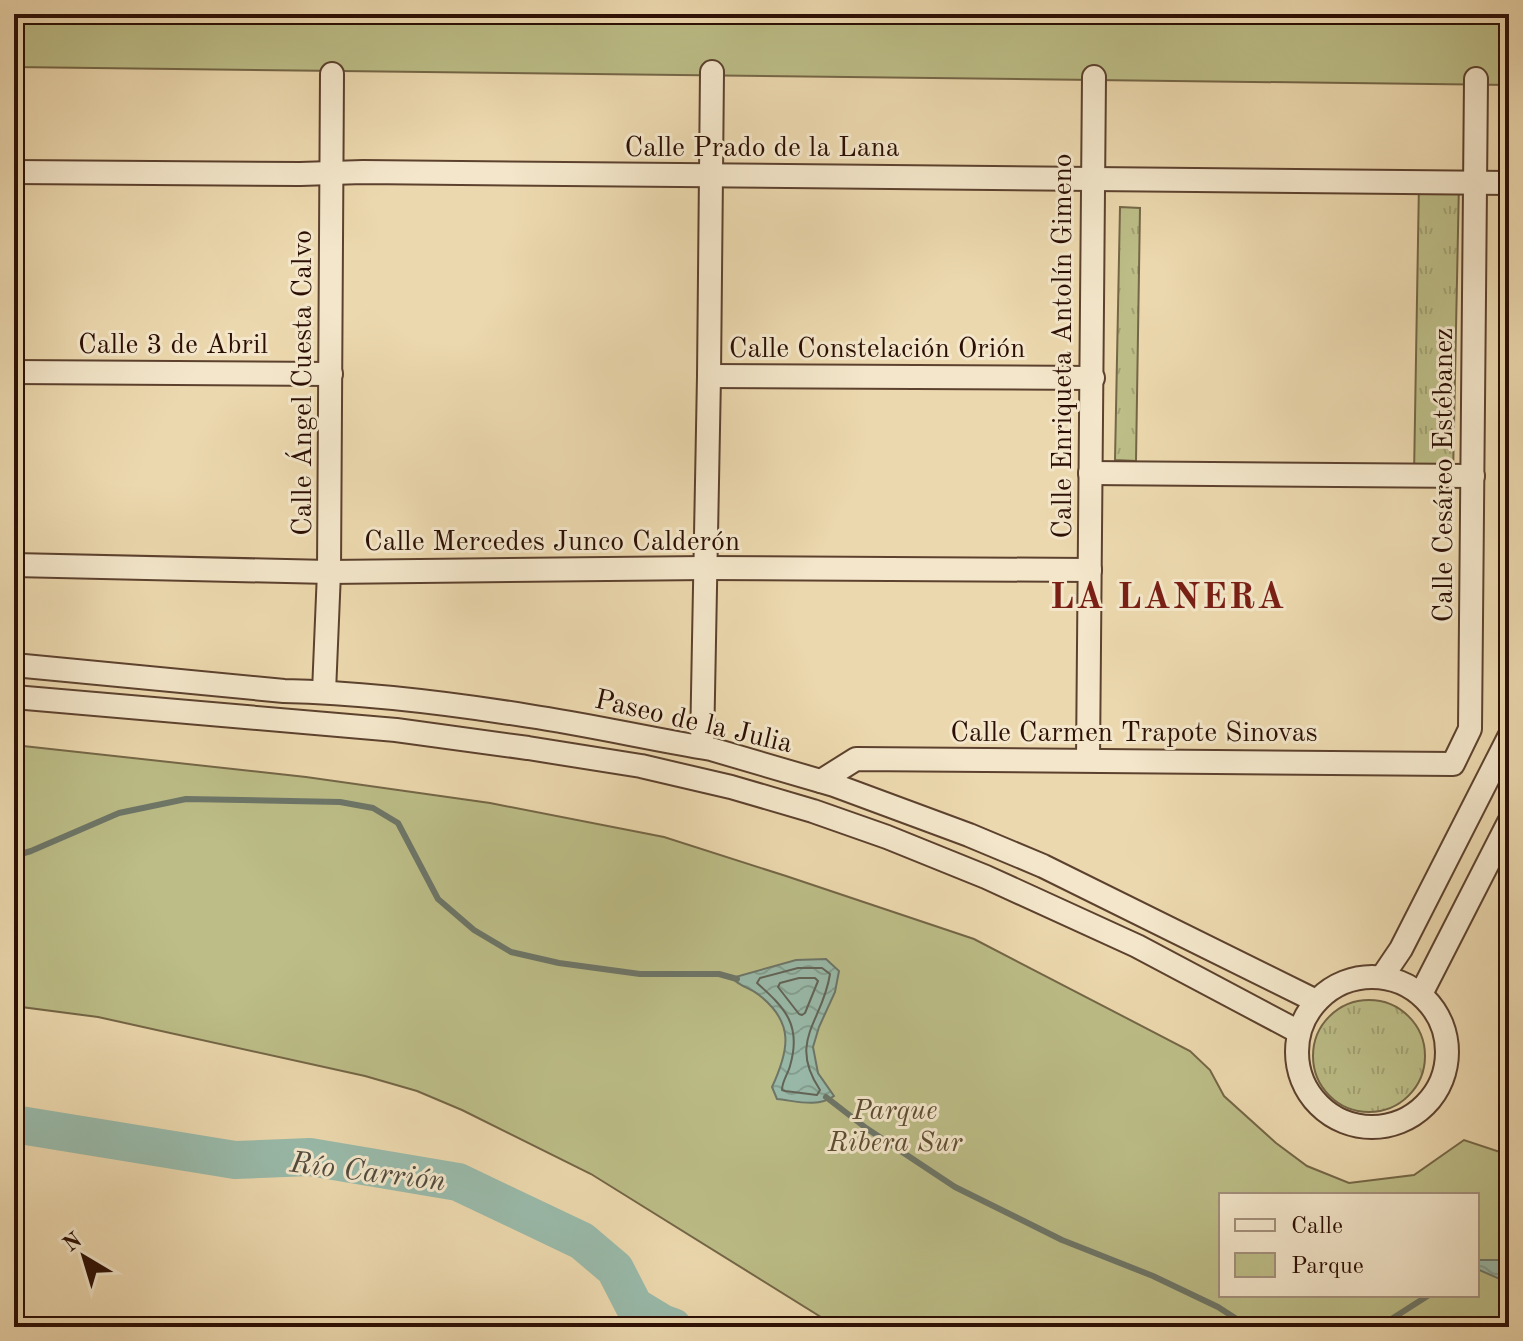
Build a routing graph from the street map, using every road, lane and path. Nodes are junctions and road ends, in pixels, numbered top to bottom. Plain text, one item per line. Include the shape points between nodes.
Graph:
1 (712, 72) dead end
2 (332, 74) dead end
3 (1094, 77) dead end
4 (1476, 79) dead end
5 (14, 172) edge
6 (332, 174) junction
7 (712, 177) junction
8 (1092, 179) junction
9 (1474, 182) junction
10 (1509, 183) edge
11 (14, 372) edge
12 (331, 374) junction
13 (709, 376) junction
14 (1093, 378) junction
15 (1090, 473) junction
16 (1473, 476) junction
17 (14, 565) edge
18 (705, 568) junction
19 (1090, 570) junction
20 (329, 572) junction
21 (14, 665) edge
22 (324, 692) junction
23 (14, 697) edge
24 (1509, 737) edge
25 (702, 747) junction
26 (1088, 760) junction
27 (1453, 764) joint
28 (821, 781) junction
29 (1509, 822) edge
30 (1382, 977) junction
31 (1421, 994) junction
32 (1316, 1001) junction
33 (1299, 1032) junction

1 - 7 street
2 - 6 street, Calle Ángel Cuesta Calvo
3 - 8 street, Calle Enriqueta Antolín Gimeno
4 - 9 street
5 - 6 street, Calle Prado de la Lana
6 - 7 street, Calle Prado de la Lana
6 - 12 street, Calle Ángel Cuesta Calvo
7 - 8 street, Calle Prado de la Lana
7 - 13 street
8 - 9 street, Calle Prado de la Lana
8 - 14 street, Calle Enriqueta Antolín Gimeno
9 - 10 street, Calle Prado de la Lana
9 - 16 street, Calle Cesáreo Estébanez
11 - 12 street, Calle 3 de Abril
12 - 20 street, Calle Ángel Cuesta Calvo
13 - 14 street, Calle Constelación Orión
13 - 18 street
14 - 15 street, Calle Enriqueta Antolín Gimeno
15 - 16 street
15 - 19 street, Calle Enriqueta Antolín Gimeno
16 - 27 street, Calle Cesáreo Estébanez via 1470,729
17 - 20 street, Calle Mercedes Junco Calderón
18 - 19 street, Calle Mercedes Junco Calderón
18 - 20 street, Calle Mercedes Junco Calderón
18 - 25 street
19 - 26 street, Calle Enriqueta Antolín Gimeno
20 - 22 street, Calle Ángel Cuesta Calvo
21 - 22 street, Paseo de la Julia
22 - 25 street, Paseo de la Julia via 529,716
23 - 33 street, Paseo de la Julia via 396,730 641,766 731,787 887,837 986,877 1137,946
24 - 30 street
25 - 28 street, Paseo de la Julia
26 - 27 street, Calle Carmen Trapote Sinovas
26 - 28 street, Calle Carmen Trapote Sinovas via 856,759
28 - 32 street, Paseo de la Julia via 1043,866
29 - 31 street
30 - 31 street
30 - 32 street via 1347,981
31 - 33 street via 1442,1022 1446,1065 1428,1102 1410,1117 1386,1126 1360,1126 1335,1118 1309,1093 1298,1069
32 - 33 street

